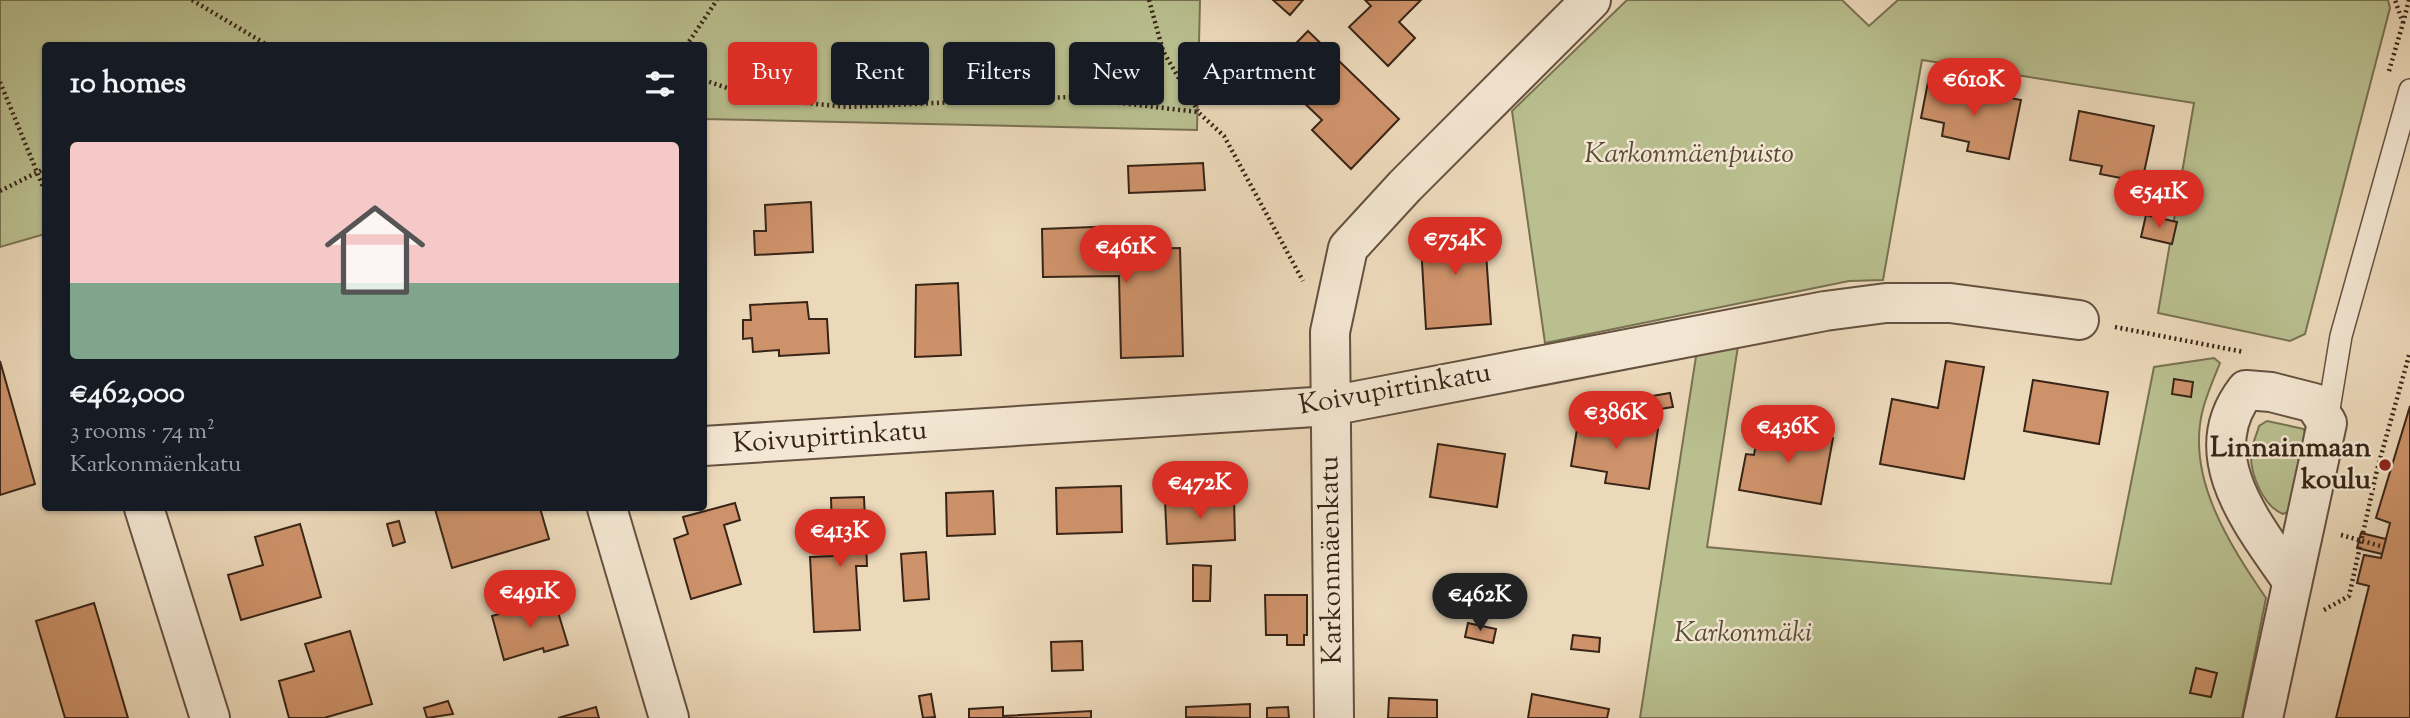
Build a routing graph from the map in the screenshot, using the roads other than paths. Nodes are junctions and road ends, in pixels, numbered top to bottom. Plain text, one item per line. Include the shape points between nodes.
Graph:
1 (1591, 0) edge
2 (2410, 90) edge
3 (2079, 320) road end
4 (1330, 406) junction
5 (2327, 423) junction
6 (707, 446) edge
7 (145, 511) edge
8 (608, 511) edge
9 (2292, 581) junction
10 (210, 718) edge
11 (669, 718) edge
12 (1334, 718) edge
13 (2263, 718) edge

1 - 4 street, Karkonmäenkatu via 1348,248 1330,332
2 - 5 lane via 2342,336
3 - 4 street, Koivupirtinkatu via 1950,303 1886,303
4 - 6 street, Koivupirtinkatu
4 - 12 street, Karkonmäenkatu
5 - 9 street
5 - 9 street via 2314,403 2246,390 2231,409 2224,438 2233,487
7 - 10 street
8 - 11 street
9 - 13 street

